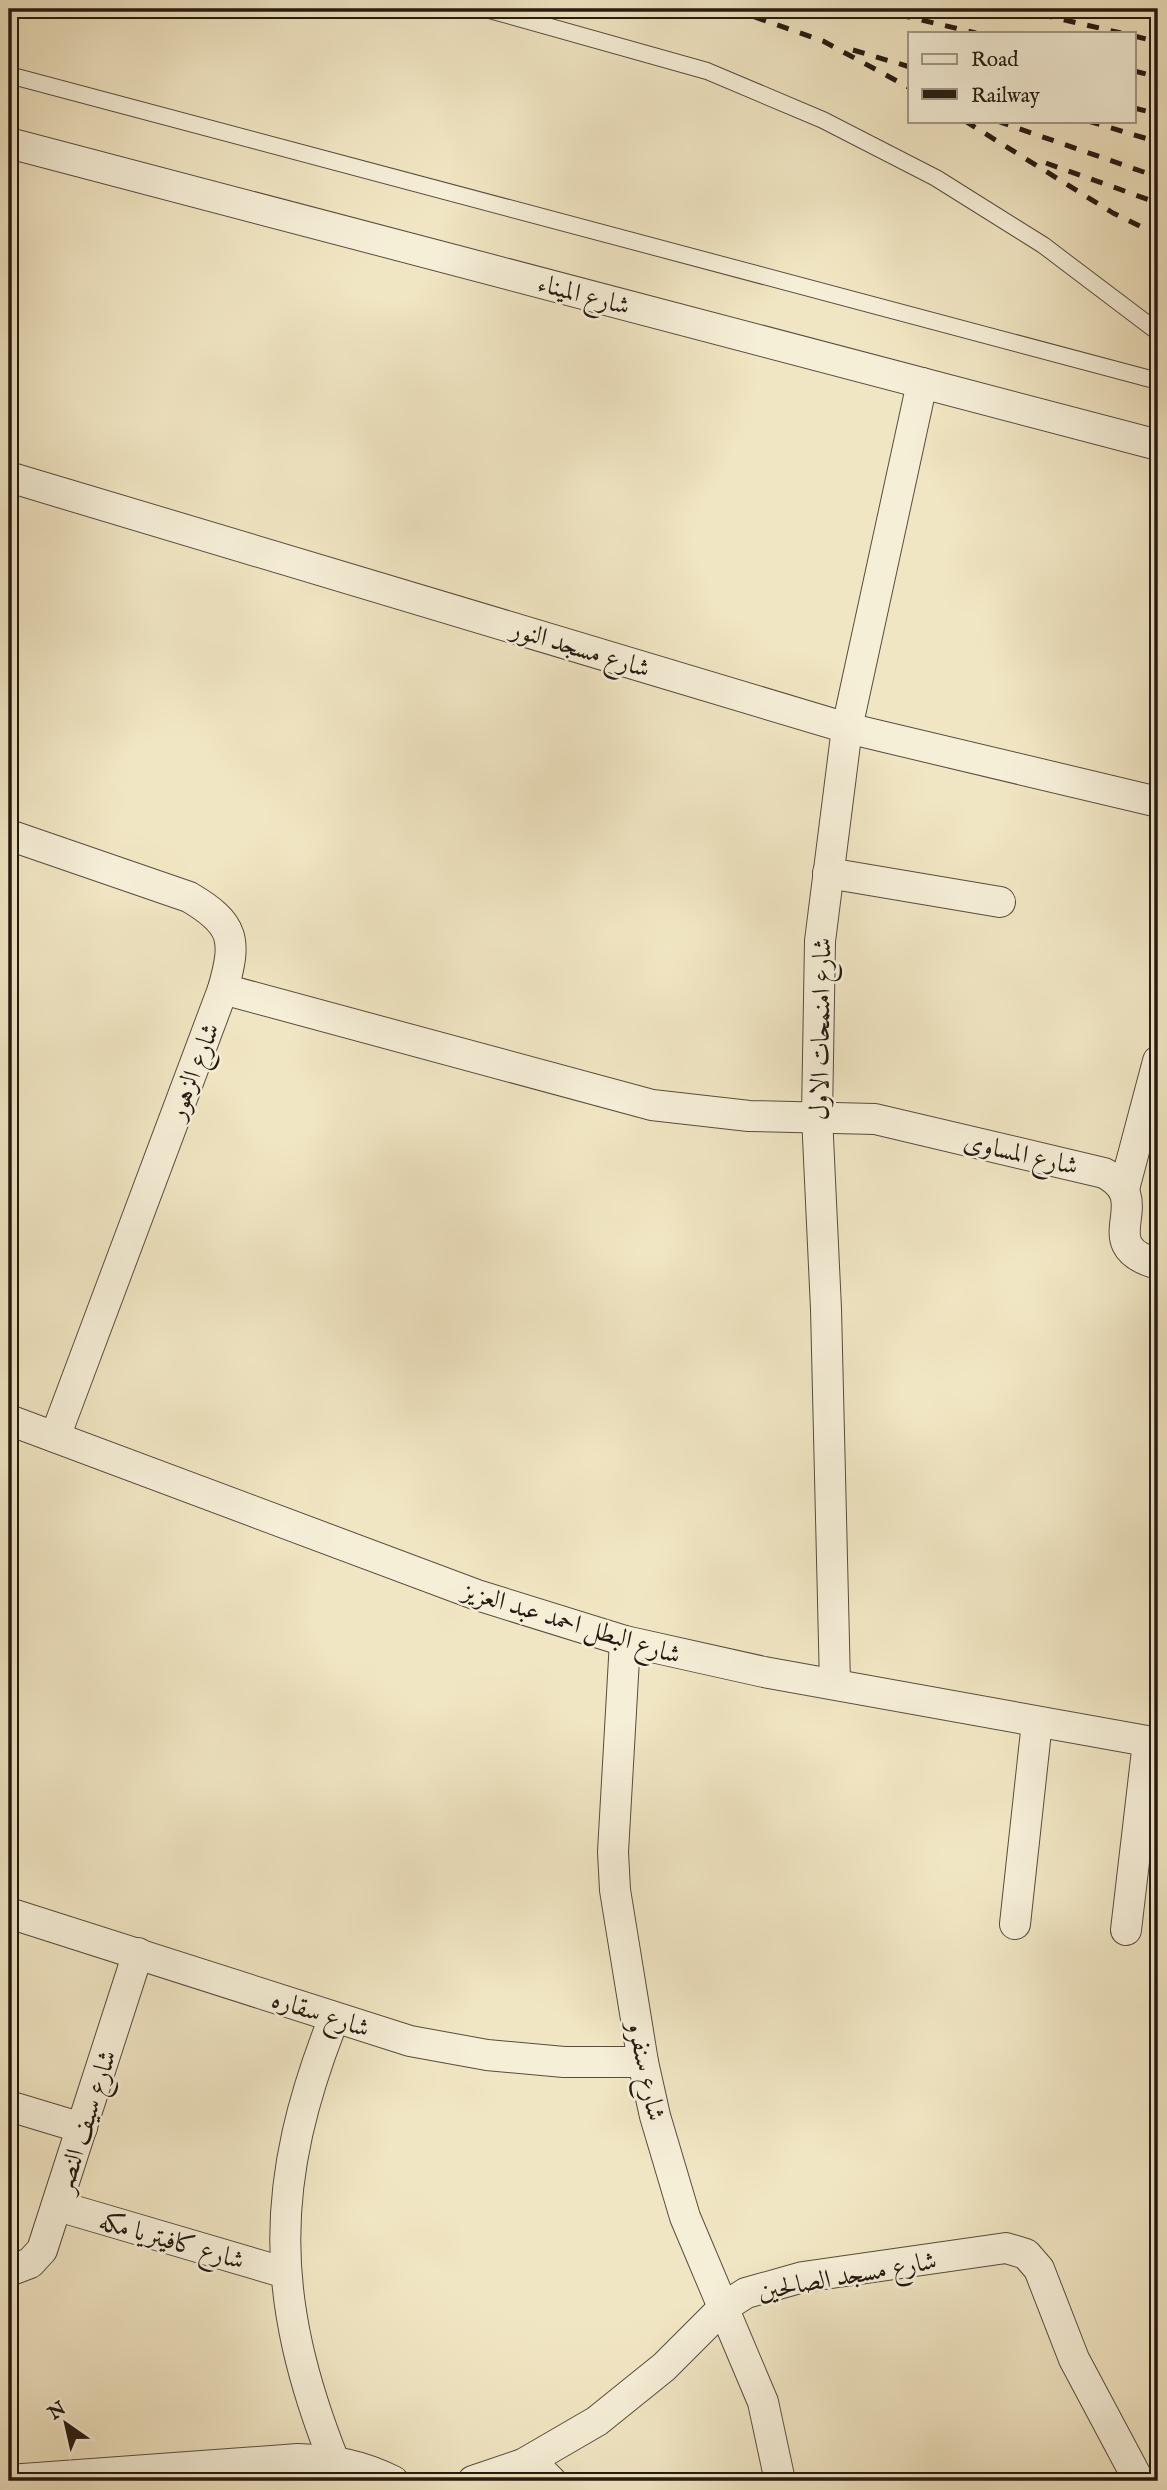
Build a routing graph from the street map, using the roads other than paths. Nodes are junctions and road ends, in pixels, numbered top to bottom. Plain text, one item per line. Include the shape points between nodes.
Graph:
1 (486, 9) edge
2 (9, 75) edge
3 (9, 143) edge
4 (1158, 332) edge
5 (1158, 381) edge
6 (922, 383) junction
7 (1158, 446) edge
8 (9, 477) edge
9 (847, 728) junction
10 (1158, 802) edge
11 (9, 835) edge
12 (828, 873) junction
13 (1000, 902) dead end
14 (223, 989) junction
15 (1158, 1061) edge
16 (817, 1116) junction
17 (1124, 1189) junction
18 (1158, 1264) edge
19 (9, 1420) edge
20 (55, 1437) junction
21 (625, 1641) junction
22 (835, 1684) junction
23 (1037, 1722) junction
24 (1153, 1742) edge
25 (9, 1913) edge
26 (1015, 1924) dead end
27 (1126, 1930) dead end
28 (138, 1952) junction
29 (334, 2018) junction
30 (643, 2062) junction
31 (9, 2106) edge
32 (82, 2128) junction
33 (58, 2207) junction
34 (9, 2271) edge
35 (286, 2273) junction
36 (724, 2307) junction
37 (334, 2460) junction
38 (523, 2464) junction
39 (119, 2476) edge
40 (9, 2480) edge
41 (393, 2481) edge
42 (473, 2481) edge
43 (551, 2481) edge
44 (780, 2481) edge
45 (1139, 2481) edge

1 - 4 lane via 706,71 823,120 936,178 1043,245
2 - 5 lane
3 - 6 street, شارع الميناء
6 - 7 street, شارع الميناء
6 - 9 street, شارع امنمحات الاول
8 - 9 street, شارع مسجد النور
9 - 10 street, شارع مسجد النور
9 - 12 street, شارع امنمحات الاول
11 - 14 street, شارع الزهور via 189,897 216,912 231,934 232,960
12 - 13 street
12 - 16 street, شارع امنمحات الاول via 821,941
14 - 16 street, شارع المساوى via 652,1105 749,1116
14 - 20 street, شارع الزهور
15 - 17 street
16 - 17 street, شارع المساوى via 875,1119 1083,1168 1116,1179
16 - 22 street, شارع امنمحات الاول
17 - 18 street via 1127,1246 1134,1255
19 - 20 street, شارع البطل احمد عبد العزيز
20 - 21 street, شارع البطل احمد عبد العزيز via 477,1595
21 - 22 street, شارع البطل احمد عبد العزيز
21 - 30 street, شارع سنفرو via 612,1852
22 - 23 street, شارع البطل احمد عبد العزيز
23 - 24 street, شارع البطل احمد عبد العزيز
23 - 26 street
24 - 27 street
25 - 28 street, شارع سقاره
28 - 29 street, شارع سقاره
28 - 32 street, شارع سيف النصر
29 - 30 street, شارع سقاره via 410,2041 486,2054 564,2062
29 - 35 street via 310,2079 294,2143 286,2207
30 - 36 street, شارع سنفرو via 685,2217
31 - 32 street
32 - 33 street, شارع سيف النصر
33 - 34 street, شارع سيف النصر via 42,2250 30,2263
33 - 35 street, شارع كافيتريا مكه
35 - 37 street via 297,2350 310,2400
36 - 38 street, شارع مسجد الصالحين via 632,2395
36 - 44 street, شارع سنفرو via 763,2402
36 - 45 street, شارع مسجد الصالحين via 746,2293 803,2277 1016,2250 1034,2260 1039,2269 1074,2359
37 - 39 street via 298,2459
37 - 41 street
38 - 42 street, شارع مسجد الصالحين
38 - 43 street
39 - 40 street

